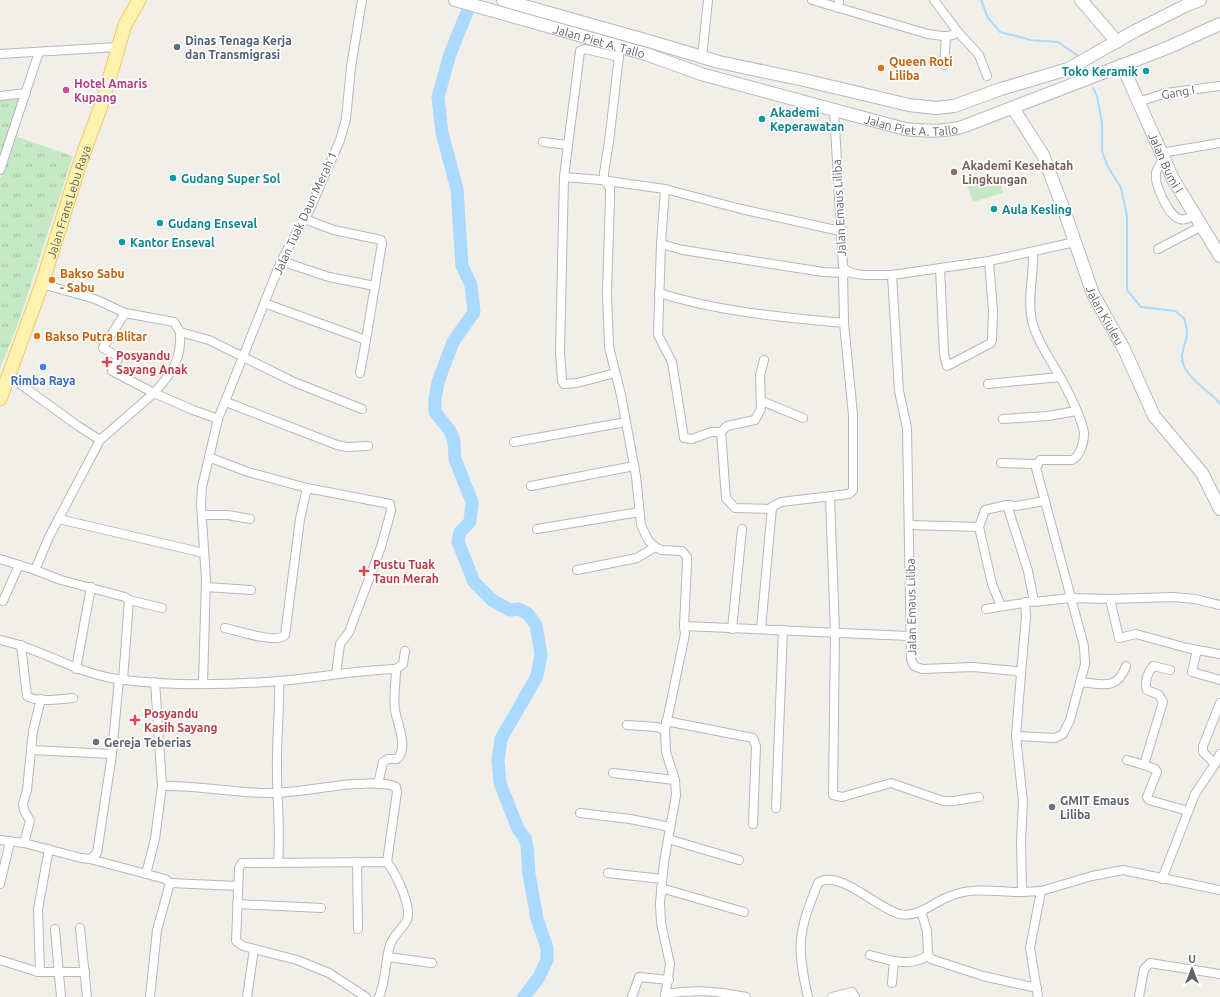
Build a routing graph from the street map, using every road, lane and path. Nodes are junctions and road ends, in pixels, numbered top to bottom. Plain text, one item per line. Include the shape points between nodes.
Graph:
1 (128, 0) edge
2 (139, 0) edge
3 (362, 0) edge
4 (456, 0) edge
5 (503, 0) edge
6 (708, 0) edge
7 (812, 0) edge
8 (934, 0) edge
9 (1081, 0) edge
10 (1200, 0) edge
11 (838, 4) edge
12 (1220, 24) edge
13 (125, 25) junction
14 (958, 32) junction
15 (946, 36) junction
16 (1117, 42) junction
17 (117, 47) junction
18 (39, 52) junction
19 (619, 52) junction
20 (0, 54) edge
21 (702, 57) junction
22 (944, 65) dead end
23 (1122, 65) junction
24 (1073, 67) junction
25 (988, 76) dead end
26 (1085, 80) junction
27 (1220, 86) edge
28 (26, 93) junction
29 (0, 96) edge
30 (1138, 102) junction
31 (1014, 108) junction
32 (834, 110) junction
33 (543, 142) dead end
34 (1220, 143) edge
35 (568, 146) junction
36 (1162, 156) junction
37 (0, 170) edge
38 (564, 177) junction
39 (606, 181) junction
40 (665, 189) junction
41 (1195, 214) junction
42 (304, 219) junction
43 (1202, 226) junction
44 (840, 231) junction
45 (1075, 242) junction
46 (661, 244) junction
47 (1158, 249) dead end
48 (1033, 252) junction
49 (1220, 256) edge
50 (281, 261) junction
51 (989, 261) junction
52 (940, 268) junction
53 (846, 273) junction
54 (892, 275) junction
55 (42, 284) junction
56 (375, 286) junction
57 (659, 293) junction
58 (264, 303) junction
59 (125, 313) junction
60 (844, 324) junction
61 (180, 332) junction
62 (366, 340) junction
63 (243, 357) junction
64 (764, 360) dead end
65 (360, 373) dead end
66 (615, 373) junction
67 (9, 376) junction
68 (1060, 377) junction
69 (988, 384) dead end
70 (154, 393) junction
71 (0, 399) edge
72 (762, 401) junction
73 (226, 402) junction
74 (362, 409) dead end
75 (1076, 411) junction
76 (803, 418) dead end
77 (218, 419) junction
78 (1003, 419) dead end
79 (626, 422) junction
80 (721, 432) junction
81 (100, 440) junction
82 (514, 442) dead end
83 (368, 446) dead end
84 (210, 458) junction
85 (1000, 463) dead end
86 (1037, 464) junction
87 (634, 466) junction
88 (531, 486) dead end
89 (307, 488) junction
90 (830, 497) junction
91 (1044, 500) junction
92 (1007, 505) junction
93 (772, 507) junction
94 (1220, 509) edge
95 (639, 512) junction
96 (202, 515) junction
97 (59, 519) junction
98 (250, 520) dead end
99 (910, 525) junction
100 (979, 526) junction
101 (537, 529) dead end
102 (742, 529) dead end
103 (656, 547) junction
104 (204, 553) junction
105 (0, 559) edge
106 (19, 565) junction
107 (35, 570) junction
108 (577, 570) dead end
109 (91, 587) junction
110 (206, 587) junction
111 (250, 590) dead end
112 (1070, 598) junction
113 (1110, 599) junction
114 (130, 600) junction
115 (3, 601) dead end
116 (1025, 602) junction
117 (1034, 602) junction
118 (1001, 606) junction
119 (1220, 606) edge
120 (162, 608) dead end
121 (986, 609) dead end
122 (684, 626) junction
123 (225, 628) dead end
124 (732, 629) junction
125 (761, 629) junction
126 (783, 630) junction
127 (835, 632) junction
128 (909, 636) junction
129 (1119, 638) junction
130 (0, 640) edge
131 (21, 645) junction
132 (1121, 647) dead end
133 (1197, 650) junction
134 (405, 651) dead end
135 (1220, 654) edge
136 (1126, 666) dead end
137 (76, 669) junction
138 (396, 669) junction
139 (1170, 670) dead end
140 (336, 674) junction
141 (1021, 674) junction
142 (121, 680) junction
143 (1220, 680) edge
144 (279, 681) junction
145 (155, 682) junction
146 (1080, 682) junction
147 (203, 683) junction
148 (73, 698) dead end
149 (41, 699) junction
150 (1220, 703) edge
151 (666, 720) junction
152 (627, 725) dead end
153 (665, 730) junction
154 (1016, 736) junction
155 (31, 750) junction
156 (112, 754) junction
157 (1220, 754) edge
158 (1127, 760) dead end
159 (1215, 764) junction
160 (1144, 765) junction
161 (613, 772) dead end
162 (675, 780) junction
163 (378, 784) junction
164 (162, 786) junction
165 (278, 792) junction
166 (978, 797) dead end
167 (776, 808) dead end
168 (1188, 811) junction
169 (580, 813) dead end
170 (753, 824) dead end
171 (670, 827) junction
172 (668, 839) junction
173 (0, 840) edge
174 (12, 842) junction
175 (24, 843) junction
176 (49, 849) junction
177 (90, 859) junction
178 (739, 860) dead end
179 (357, 862) junction
180 (387, 862) junction
181 (278, 863) junction
182 (608, 873) dead end
183 (146, 874) junction
184 (1162, 879) junction
185 (170, 883) junction
186 (662, 883) junction
187 (0, 884) edge
188 (238, 886) junction
189 (1220, 890) edge
190 (1040, 891) junction
191 (1022, 892) junction
192 (238, 904) junction
193 (321, 908) dead end
194 (921, 911) junction
195 (744, 912) dead end
196 (80, 928) dead end
197 (55, 929) dead end
198 (358, 929) dead end
199 (254, 948) junction
200 (870, 955) dead end
201 (928, 955) junction
202 (388, 957) junction
203 (0, 960) edge
204 (894, 961) junction
205 (432, 964) dead end
206 (38, 972) junction
207 (85, 972) junction
208 (59, 973) junction
209 (1220, 974) edge
210 (669, 980) junction
211 (892, 983) dead end
212 (1037, 988) junction
213 (363, 996) edge
214 (665, 996) edge
215 (61, 997) edge
216 (88, 997) edge
217 (150, 997) edge
218 (247, 997) edge
219 (379, 997) edge
220 (632, 997) edge
221 (746, 997) edge
222 (808, 997) edge
223 (832, 997) edge
224 (855, 997) edge
225 (1038, 997) edge
226 (1139, 997) edge

1 - 13 main road, Jalan Frans Lebu Raya
2 - 13 main road, Jalan Frans Lebu Raya
3 - 42 street, Jalan Tuak Daun Merah 1 via 346,119 340,140
4 - 19 main road, Jalan Piet A. Tallo via 556,28
5 - 21 main road, Jalan Piet A. Tallo
6 - 21 street
7 - 11 street
8 - 14 street
9 - 16 main road
10 - 16 main road
11 - 15 street via 928,34
12 - 23 main road, Jalan Piet A. Tallo
13 - 17 main road, Jalan Frans Lebu Raya
14 - 15 street via 953,36
14 - 25 street via 979,55
15 - 22 street
16 - 24 main road, Jalan Piet A. Tallo
17 - 18 street
17 - 55 main road, Jalan Frans Lebu Raya via 102,102
18 - 20 street
18 - 28 street
19 - 32 main road, Jalan Piet A. Tallo
19 - 35 street via 585,49 580,51
19 - 39 street via 604,173
21 - 24 main road, Jalan Piet A. Tallo via 909,105 936,108 954,106
23 - 26 main road, Jalan Piet A. Tallo
23 - 30 main road, Jalan Bumi I
24 - 26 main road
26 - 31 main road, Jalan Piet A. Tallo
27 - 30 street, Gang I via 1166,93
28 - 29 street
28 - 37 street
30 - 36 main road, Jalan Bumi I
31 - 32 main road, Jalan Piet A. Tallo via 944,131 905,129
31 - 45 main road, Jalan Kiuleu via 1043,156
32 - 44 street, Jalan Emaus Liliba
33 - 35 street
34 - 36 street
35 - 38 street
36 - 41 main road, Jalan Bumi I
36 - 41 street via 1156,173 1156,184 1162,196 1172,213 1179,219 1185,220
38 - 39 street
38 - 66 street via 560,352 562,381 564,384 577,383
39 - 40 street
39 - 66 street via 610,188 608,331 610,357
40 - 44 street
40 - 46 street
41 - 43 main road, Jalan Bumi I
42 - 50 street, Jalan Tuak Daun Merah 1
42 - 56 street via 334,230 381,240
43 - 47 street
43 - 49 main road, Jalan Bumi I
44 - 53 street, Jalan Emaus Liliba via 842,266
45 - 48 street
45 - 94 main road, Jalan Kiuleu via 1093,294 1124,349 1154,416 1202,473
46 - 53 street via 683,250 823,272
46 - 57 street
48 - 51 street
48 - 68 street via 1029,304 1031,317 1038,341
50 - 56 street via 329,277
50 - 58 street, Jalan Tuak Daun Merah 1
51 - 52 street
51 - 52 street via 993,311 992,340 947,366 944,354
52 - 54 street
53 - 54 street, Jalan Emaus Liliba
53 - 60 street
54 - 99 street, Jalan Emaus Liliba via 899,391 907,428
55 - 59 street via 95,299
55 - 67 main road, Jalan Frans Lebu Raya
56 - 62 street
57 - 60 street via 752,314
57 - 80 street via 658,334 672,362 684,438 692,439 711,432
58 - 62 street
58 - 63 street, Jalan Tuak Daun Merah 1
59 - 61 street via 174,322
59 - 70 street via 103,349 119,358 112,371
60 - 90 street via 853,415 853,490 849,494
61 - 63 street via 201,337
61 - 70 street via 180,353 173,368
62 - 65 street
63 - 73 street, Jalan Tuak Daun Merah 1
63 - 74 street via 294,382
64 - 72 street via 760,375
66 - 79 street
67 - 71 main road, Jalan Frans Lebu Raya
67 - 81 street
68 - 69 street
68 - 75 street
70 - 77 street
70 - 81 street
72 - 76 street
72 - 80 street via 755,420 727,426
73 - 77 street, Jalan Tuak Daun Merah 1
73 - 83 street via 337,445
75 - 78 street
75 - 86 street via 1084,431 1082,445 1076,458 1044,460
77 - 84 street, Jalan Tuak Daun Merah 1
79 - 82 street
79 - 87 street
80 - 93 street via 726,498 735,508
81 - 97 street
84 - 89 street via 248,472
84 - 96 street, Jalan Tuak Daun Merah 1 via 202,487
85 - 86 street
86 - 91 street
87 - 88 street
87 - 95 street
89 - 123 street via 300,518 285,635 281,638 266,638
89 - 140 street via 388,503 391,511 379,554 349,632 339,647
90 - 93 street via 785,502
90 - 127 street
91 - 92 street via 1016,506
91 - 112 street
92 - 100 street via 985,510
92 - 117 street via 1028,570
93 - 125 street
95 - 101 street
95 - 103 street via 644,534
96 - 98 street via 228,515
96 - 104 street, Jalan Tuak Daun Merah 1
97 - 104 street
97 - 107 street
99 - 100 street
99 - 128 street, Jalan Emaus Liliba
100 - 118 street via 992,584
102 - 124 street
103 - 108 street via 637,558
103 - 122 street via 662,550 682,551 687,557
104 - 110 street, Jalan Tuak Daun Merah 1
105 - 106 street
106 - 107 street
106 - 115 street
107 - 109 street via 61,580
109 - 114 street
109 - 137 street
110 - 111 street
110 - 147 street, Jalan Tuak Daun Merah 1
112 - 113 street
112 - 117 street
112 - 146 street via 1085,653
113 - 119 street via 1182,597
113 - 129 street
114 - 120 street
114 - 142 street
116 - 117 street
116 - 118 street
116 - 141 street
118 - 121 street
122 - 124 street
122 - 151 street via 680,666
124 - 125 street
125 - 126 street
126 - 127 street
126 - 167 street
127 - 128 street
127 - 166 street via 833,795 842,797 891,783 943,801
128 - 141 street, Jalan Emaus Liliba via 910,659 916,668 973,667 1016,671
129 - 132 street
129 - 133 street via 1136,634
130 - 131 street
131 - 137 street
131 - 149 street via 27,696
133 - 135 street
133 - 143 street via 1192,672
134 - 138 street via 403,664
136 - 146 street via 1121,679 1112,683
137 - 142 street
138 - 140 street
138 - 163 street via 395,710 401,731 401,754 397,759 383,762
139 - 160 street via 1153,666 1148,674 1147,690 1159,695 1163,702
140 - 144 street
141 - 154 street
142 - 145 street
142 - 156 street
144 - 147 street
144 - 165 street via 280,715 276,757
145 - 147 street
145 - 164 street
146 - 154 street via 1070,720 1060,737
148 - 149 street
149 - 155 street
150 - 159 street via 1203,749
151 - 153 street
151 - 170 street via 753,738 756,746
152 - 153 street
153 - 162 street via 666,752
154 - 191 street via 1023,802
155 - 156 street
155 - 175 street via 23,804 30,821
156 - 177 street via 99,847
157 - 159 street
158 - 160 street
159 - 168 street via 1195,794
160 - 168 street via 1157,772 1148,799
161 - 162 street
162 - 171 street via 676,795
163 - 165 street via 326,786
163 - 180 street via 396,787 397,792
164 - 165 street
164 - 183 street via 155,839
165 - 181 street
168 - 184 street
169 - 171 street
171 - 172 street
172 - 178 street
172 - 186 street
173 - 174 street
174 - 175 street
174 - 187 street
175 - 176 street
176 - 177 street
176 - 206 street via 38,909 41,966
177 - 183 street
179 - 180 street
179 - 181 street
179 - 198 street
180 - 202 street via 408,905 409,914 392,942
181 - 188 street via 242,863 239,868
182 - 186 street
183 - 185 street
184 - 189 street
184 - 190 street via 1123,870
185 - 188 street
185 - 217 street via 157,930
186 - 195 street
186 - 210 street via 660,915 669,955
188 - 192 street
190 - 191 street
190 - 212 street via 1030,948
191 - 194 street via 968,890 946,897
192 - 193 street
192 - 199 street via 236,942
194 - 201 street via 927,931
194 - 222 street via 902,915 839,883 827,879 818,883 801,931 800,958
196 - 207 street
197 - 208 street
199 - 213 street via 297,960 330,973
199 - 218 street
200 - 204 street
201 - 204 street via 920,961
201 - 212 street via 944,965
202 - 205 street
202 - 219 street
203 - 206 street
204 - 211 street
206 - 208 street
207 - 208 street
207 - 216 street
208 - 215 street
209 - 226 street via 1150,963 1144,969
210 - 214 street
210 - 220 street via 639,977
212 - 225 street
214 - 221 street via 694,990
223 - 224 street via 852,992

